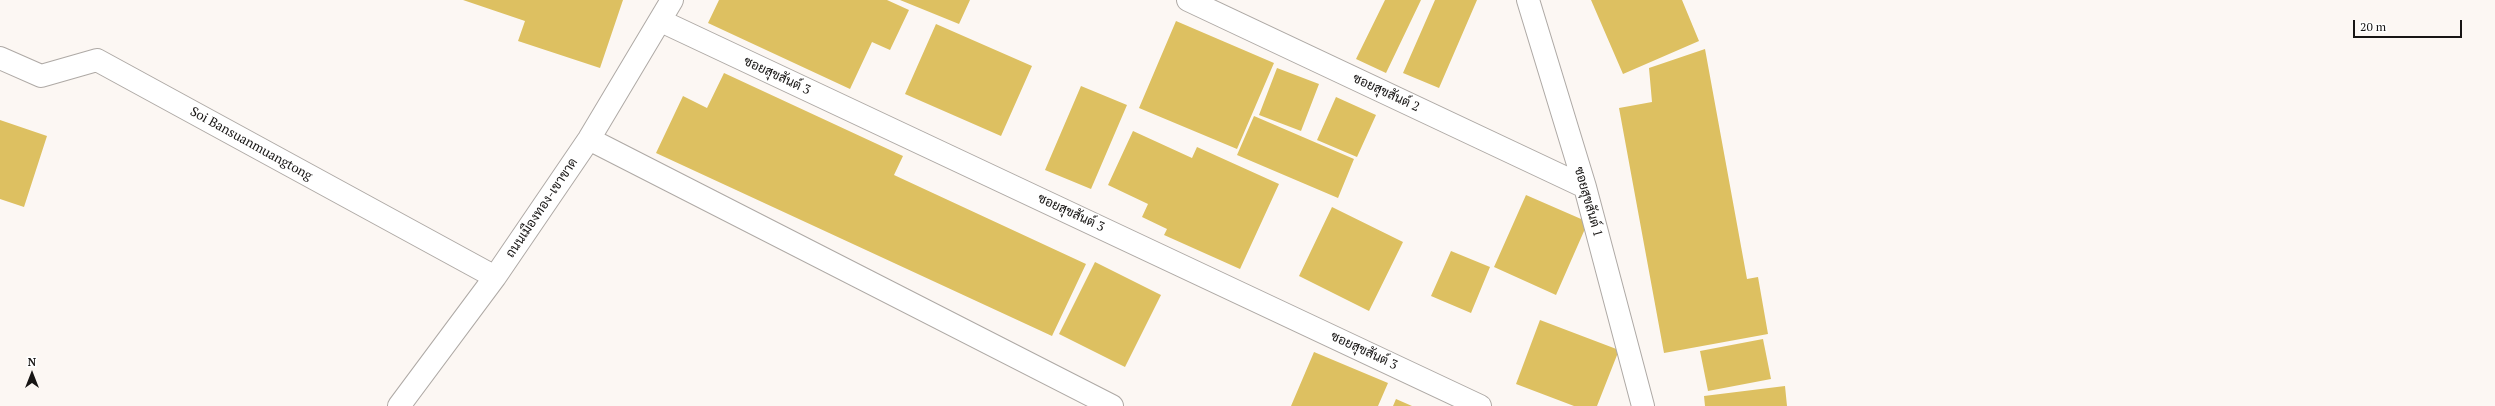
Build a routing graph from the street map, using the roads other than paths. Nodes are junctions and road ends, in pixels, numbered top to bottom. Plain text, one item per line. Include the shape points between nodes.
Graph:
1 (672, 0) edge
2 (1188, 0) edge
3 (1528, 0) edge
4 (661, 21) junction
5 (0, 58) edge
6 (589, 139) junction
7 (1585, 187) junction
8 (495, 277) junction
9 (399, 406) edge
10 (1112, 406) edge
11 (1480, 406) edge
12 (1643, 406) edge

1 - 4 street, ถนนเมืองทอง-เขาขาด
2 - 7 street, ซอยสุขสันต์ 2
3 - 7 street, ซอยสุขสันต์ 1
4 - 6 street, ถนนเมืองทอง-เขาขาด
4 - 11 street, ซอยสุขสันต์ 3
5 - 8 street, Soi Bansuanmuangtong via 41,76 97,60
6 - 8 street, ถนนเมืองทอง-เขาขาด
6 - 10 street
7 - 12 street, ซอยสุขสันต์ 1
8 - 9 street, ถนนเมืองทอง-เขาขาด

